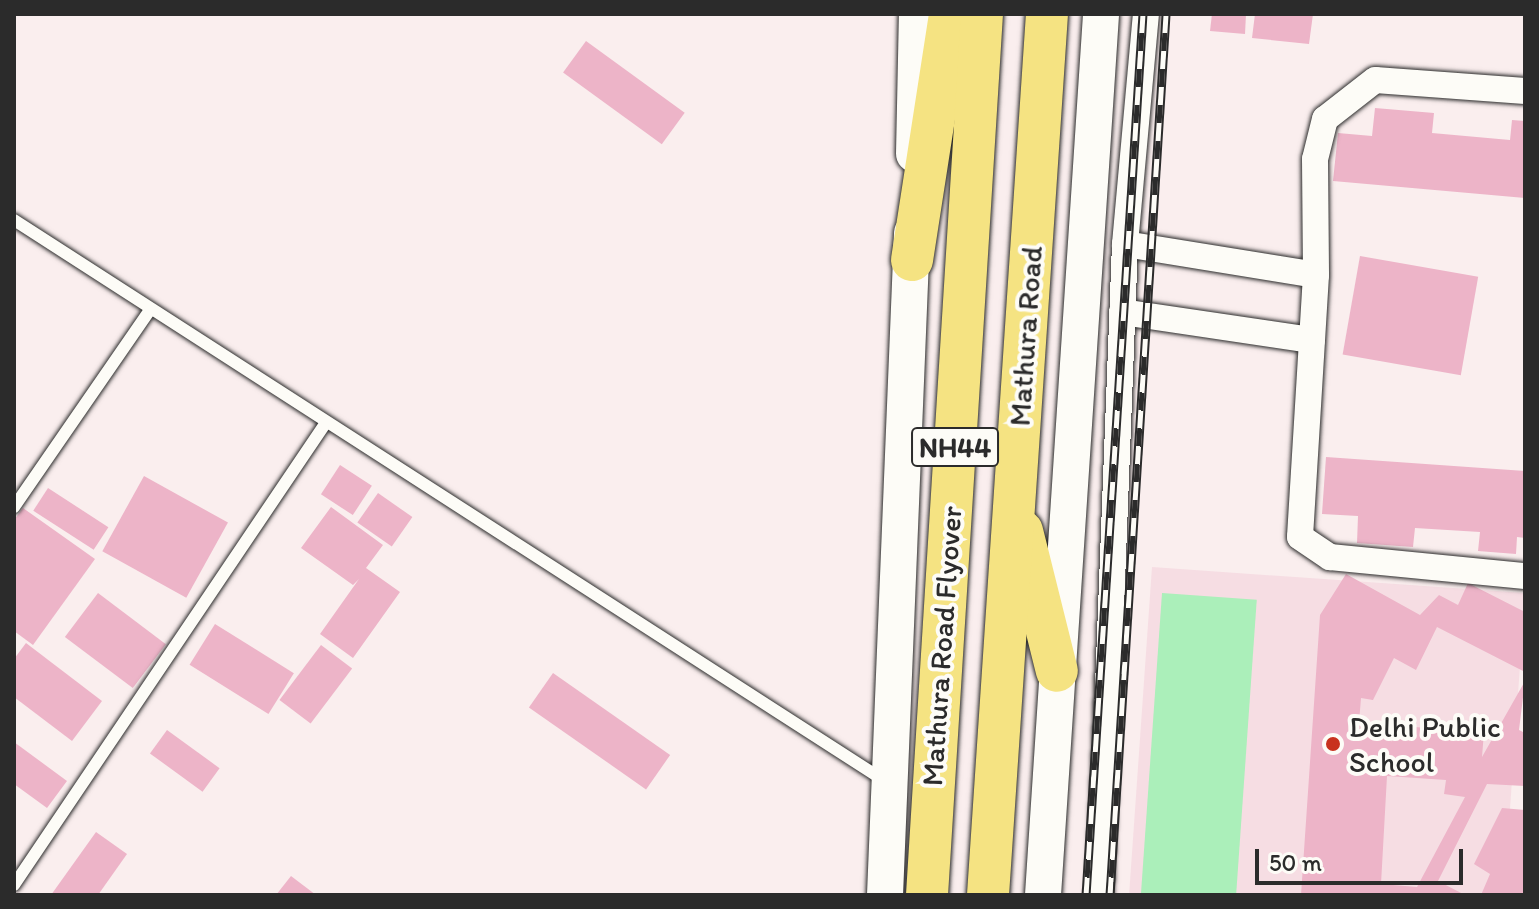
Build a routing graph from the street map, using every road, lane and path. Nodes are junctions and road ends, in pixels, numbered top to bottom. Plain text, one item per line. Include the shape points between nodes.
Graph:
1 (917, 14) edge
2 (950, 14) edge
3 (982, 14) edge
4 (1047, 14) edge
5 (1076, 14) edge
6 (1101, 14) edge
7 (1146, 14) edge
8 (1525, 91) edge
9 (1037, 165) junction
10 (14, 220) edge
11 (1125, 244) junction
12 (912, 260) junction
13 (1316, 275) junction
14 (149, 311) junction
15 (1122, 312) junction
16 (1312, 340) junction
17 (325, 424) junction
18 (14, 507) edge
19 (1014, 507) junction
20 (1525, 576) edge
21 (1057, 671) junction
22 (892, 786) junction
23 (14, 885) edge
24 (927, 888) edge
25 (885, 895) edge
26 (988, 895) edge
27 (1043, 895) edge
28 (1100, 895) edge

1 - 12 main road
2 - 12 highway
3 - 24 highway, Mathura Road Flyover / NH44
4 - 9 highway, NH44
5 - 9 highway
6 - 21 main road
7 - 11 street
8 - 13 street via 1375,80 1346,98 1325,119 1315,159
9 - 19 highway, Mathura Road / NH44
10 - 14 lane
11 - 13 street
11 - 15 street
12 - 22 main road
13 - 16 street
14 - 17 lane
14 - 18 lane
15 - 16 street
15 - 28 street
16 - 20 street via 1300,537 1330,557
17 - 22 lane
17 - 23 lane
19 - 21 highway
19 - 26 highway, Mathura Road Flyover / NH44
21 - 27 main road
22 - 25 main road

